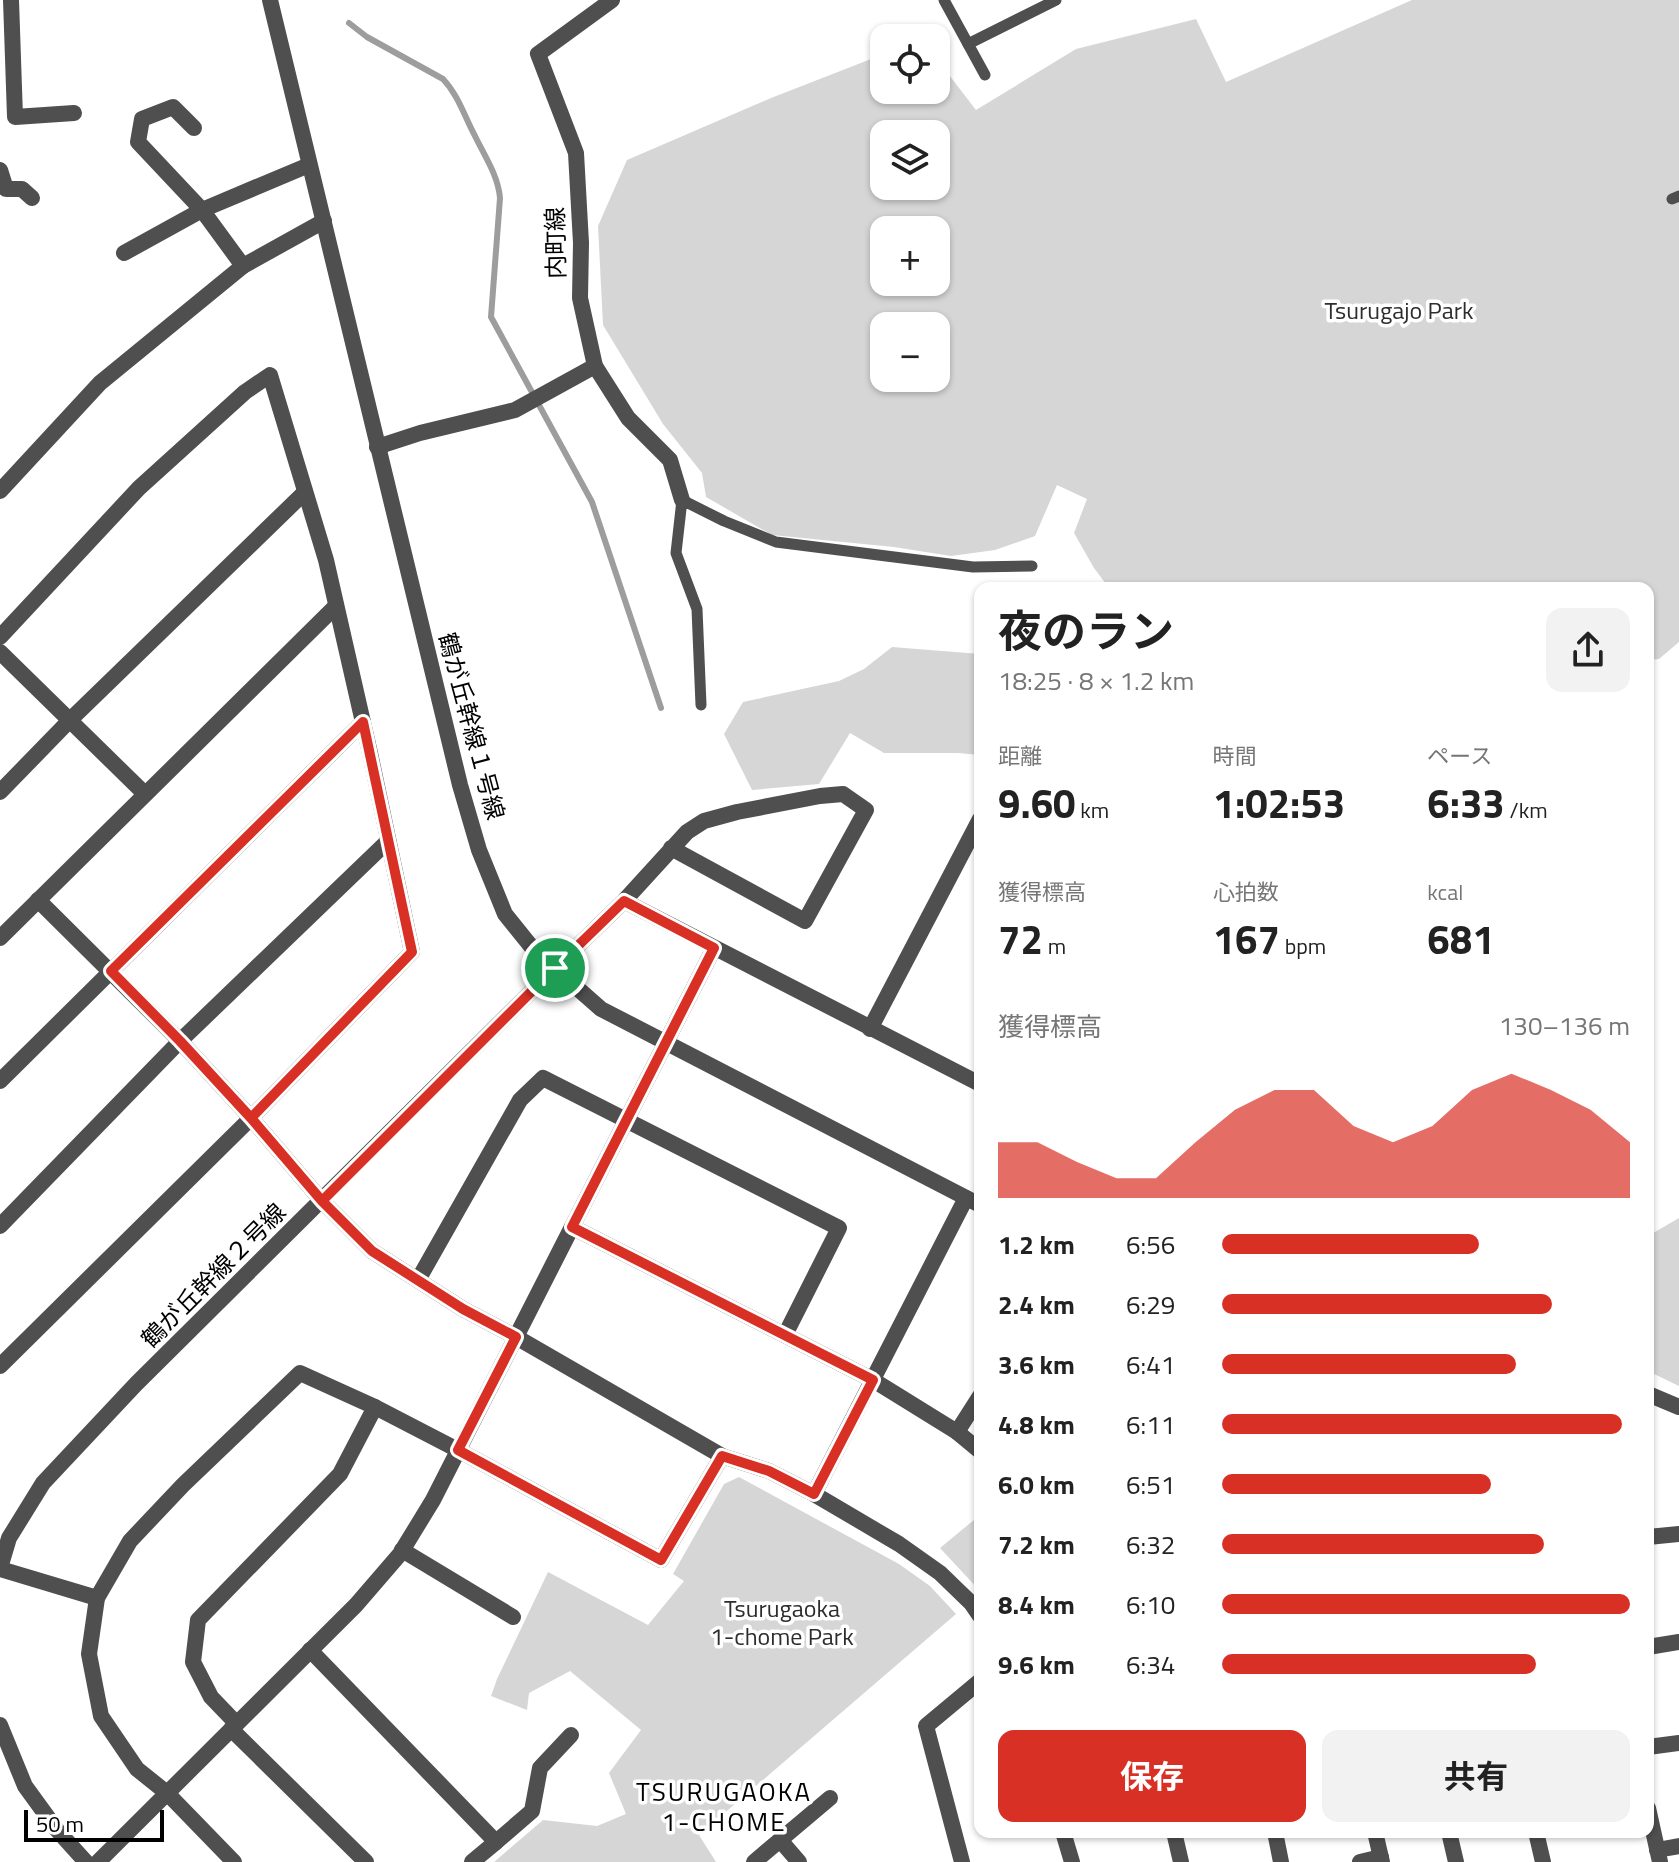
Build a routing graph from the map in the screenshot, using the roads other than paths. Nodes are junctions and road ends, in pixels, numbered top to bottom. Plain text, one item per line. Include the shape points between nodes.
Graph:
1 (11, 0) edge
2 (270, 0) edge
3 (612, 0) edge
4 (944, 0) edge
5 (1056, 0) edge
6 (968, 44) junction
7 (985, 75) dead end
8 (74, 113) dead end
9 (194, 128) dead end
10 (309, 165) junction
11 (0, 170) edge
12 (32, 198) dead end
13 (202, 210) junction
14 (324, 221) junction
15 (124, 253) dead end
16 (243, 266) junction
17 (595, 366) junction
18 (377, 447) junction
19 (0, 491) edge
20 (305, 492) junction
21 (682, 500) junction
22 (1032, 566) dead end
23 (336, 606) junction
24 (0, 637) edge
25 (0, 652) edge
26 (701, 705) dead end
27 (70, 720) junction
28 (363, 722) junction
29 (0, 792) edge
30 (145, 794) junction
31 (974, 830) edge
32 (388, 841) junction
33 (671, 848) junction
34 (38, 900) junction
35 (624, 901) junction
36 (0, 938) edge
37 (714, 948) junction
38 (555, 968) junction
39 (111, 971) junction
40 (870, 1029) junction
41 (180, 1041) junction
42 (665, 1042) junction
43 (0, 1081) edge
44 (974, 1081) edge
45 (251, 1118) junction
46 (626, 1120) junction
47 (322, 1201) junction
48 (973, 1201) edge
49 (0, 1226) edge
50 (572, 1227) junction
51 (418, 1280) junction
52 (785, 1335) junction
53 (516, 1337) junction
54 (0, 1366) edge
55 (873, 1380) junction
56 (1654, 1397) edge
57 (974, 1405) edge
58 (375, 1407) junction
59 (1679, 1407) edge
60 (957, 1432) junction
61 (974, 1446) edge
62 (458, 1450) junction
63 (722, 1456) junction
64 (814, 1494) junction
65 (1679, 1534) edge
66 (1654, 1536) edge
67 (402, 1550) junction
68 (0, 1569) edge
69 (97, 1598) junction
70 (974, 1607) edge
71 (513, 1617) dead end
72 (1679, 1642) edge
73 (1654, 1646) edge
74 (310, 1650) junction
75 (974, 1686) edge
76 (0, 1725) edge
77 (234, 1726) junction
78 (571, 1735) dead end
79 (1679, 1743) edge
80 (1654, 1746) edge
81 (167, 1793) junction
82 (830, 1798) dead end
83 (1065, 1838) edge
84 (1175, 1838) edge
85 (1276, 1838) edge
86 (1377, 1838) edge
87 (1450, 1838) edge
88 (1537, 1838) edge
89 (780, 1840) junction
90 (496, 1842) junction
91 (1679, 1846) edge
92 (1658, 1856) edge
93 (1382, 1859) edge
94 (86, 1862) edge
95 (98, 1862) edge
96 (234, 1862) edge
97 (366, 1862) edge
98 (472, 1862) edge
99 (754, 1862) edge
100 (799, 1862) edge
101 (962, 1862) edge
102 (1072, 1862) edge
103 (1181, 1862) edge
104 (1281, 1862) edge
105 (1360, 1862) edge
106 (1456, 1862) edge
107 (1543, 1862) edge

1 - 8 street via 15,117
2 - 10 street, 鶴が丘幹線１号線
3 - 17 street, 内町線 via 538,54 576,153 580,298
4 - 6 lane
5 - 6 lane
6 - 7 lane
9 - 13 street via 173,107 142,119 138,142
10 - 13 street
10 - 14 street, 鶴が丘幹線１号線
11 - 12 street via 6,189 22,189
13 - 15 street
13 - 16 street
14 - 16 street
14 - 18 street, 鶴が丘幹線１号線
16 - 19 street via 100,383
17 - 18 street via 515,410
17 - 21 street, 内町線 via 628,418 670,460
18 - 38 street, 鶴が丘幹線１号線 via 479,850 505,914
20 - 23 street
20 - 24 street via 270,375 139,488
20 - 27 street
21 - 22 lane via 776,542 973,567
21 - 26 lane via 676,553 697,609
23 - 28 street
23 - 30 street
25 - 27 street
27 - 29 street
27 - 30 street
28 - 32 street
28 - 39 street
30 - 34 street
31 - 40 street
32 - 41 street
32 - 45 street via 412,952
33 - 33 street, 鶴が丘幹線２号線 via 704,821 737,812 843,794 866,810 805,921
33 - 35 street, 鶴が丘幹線２号線
34 - 36 street
34 - 39 street
35 - 37 street
35 - 38 street, 鶴が丘幹線２号線
37 - 40 street
37 - 42 street
38 - 42 street, 鶴が丘幹線１号線 via 601,1009
38 - 47 street, 鶴が丘幹線２号線
39 - 41 street
39 - 43 street
40 - 44 street
41 - 45 street
41 - 49 street
42 - 46 street
42 - 48 street, 鶴が丘幹線１号線
45 - 47 street
45 - 54 street
46 - 50 street
46 - 51 street via 543,1078 520,1100
46 - 52 street via 839,1228
47 - 51 street via 372,1251
47 - 68 street, 鶴が丘幹線２号線 via 43,1483 9,1538
48 - 55 street
50 - 52 street
50 - 53 street
51 - 53 street
52 - 55 street
53 - 62 street
53 - 63 street
55 - 60 street
55 - 64 street
56 - 59 street
57 - 60 street
58 - 62 street
58 - 69 street via 300,1373 130,1541
58 - 77 street via 340,1474 198,1620 193,1662
60 - 61 street
62 - 63 street via 661,1560
62 - 67 street
63 - 64 street via 769,1471
64 - 70 street via 930,1565
65 - 66 street
67 - 71 street
67 - 74 street
68 - 69 street
69 - 81 street via 89,1654 101,1716 137,1769
72 - 73 street
74 - 77 street
74 - 90 street
75 - 101 street via 926,1726
76 - 94 street via 25,1786
77 - 81 street
77 - 97 street
78 - 90 street via 540,1768 532,1811
79 - 80 street
81 - 95 street
81 - 96 street
82 - 89 street
83 - 102 street
84 - 103 street
85 - 104 street
86 - 93 street
87 - 106 street
88 - 107 street
89 - 99 street
89 - 100 street
90 - 98 street
91 - 92 street
93 - 105 street

